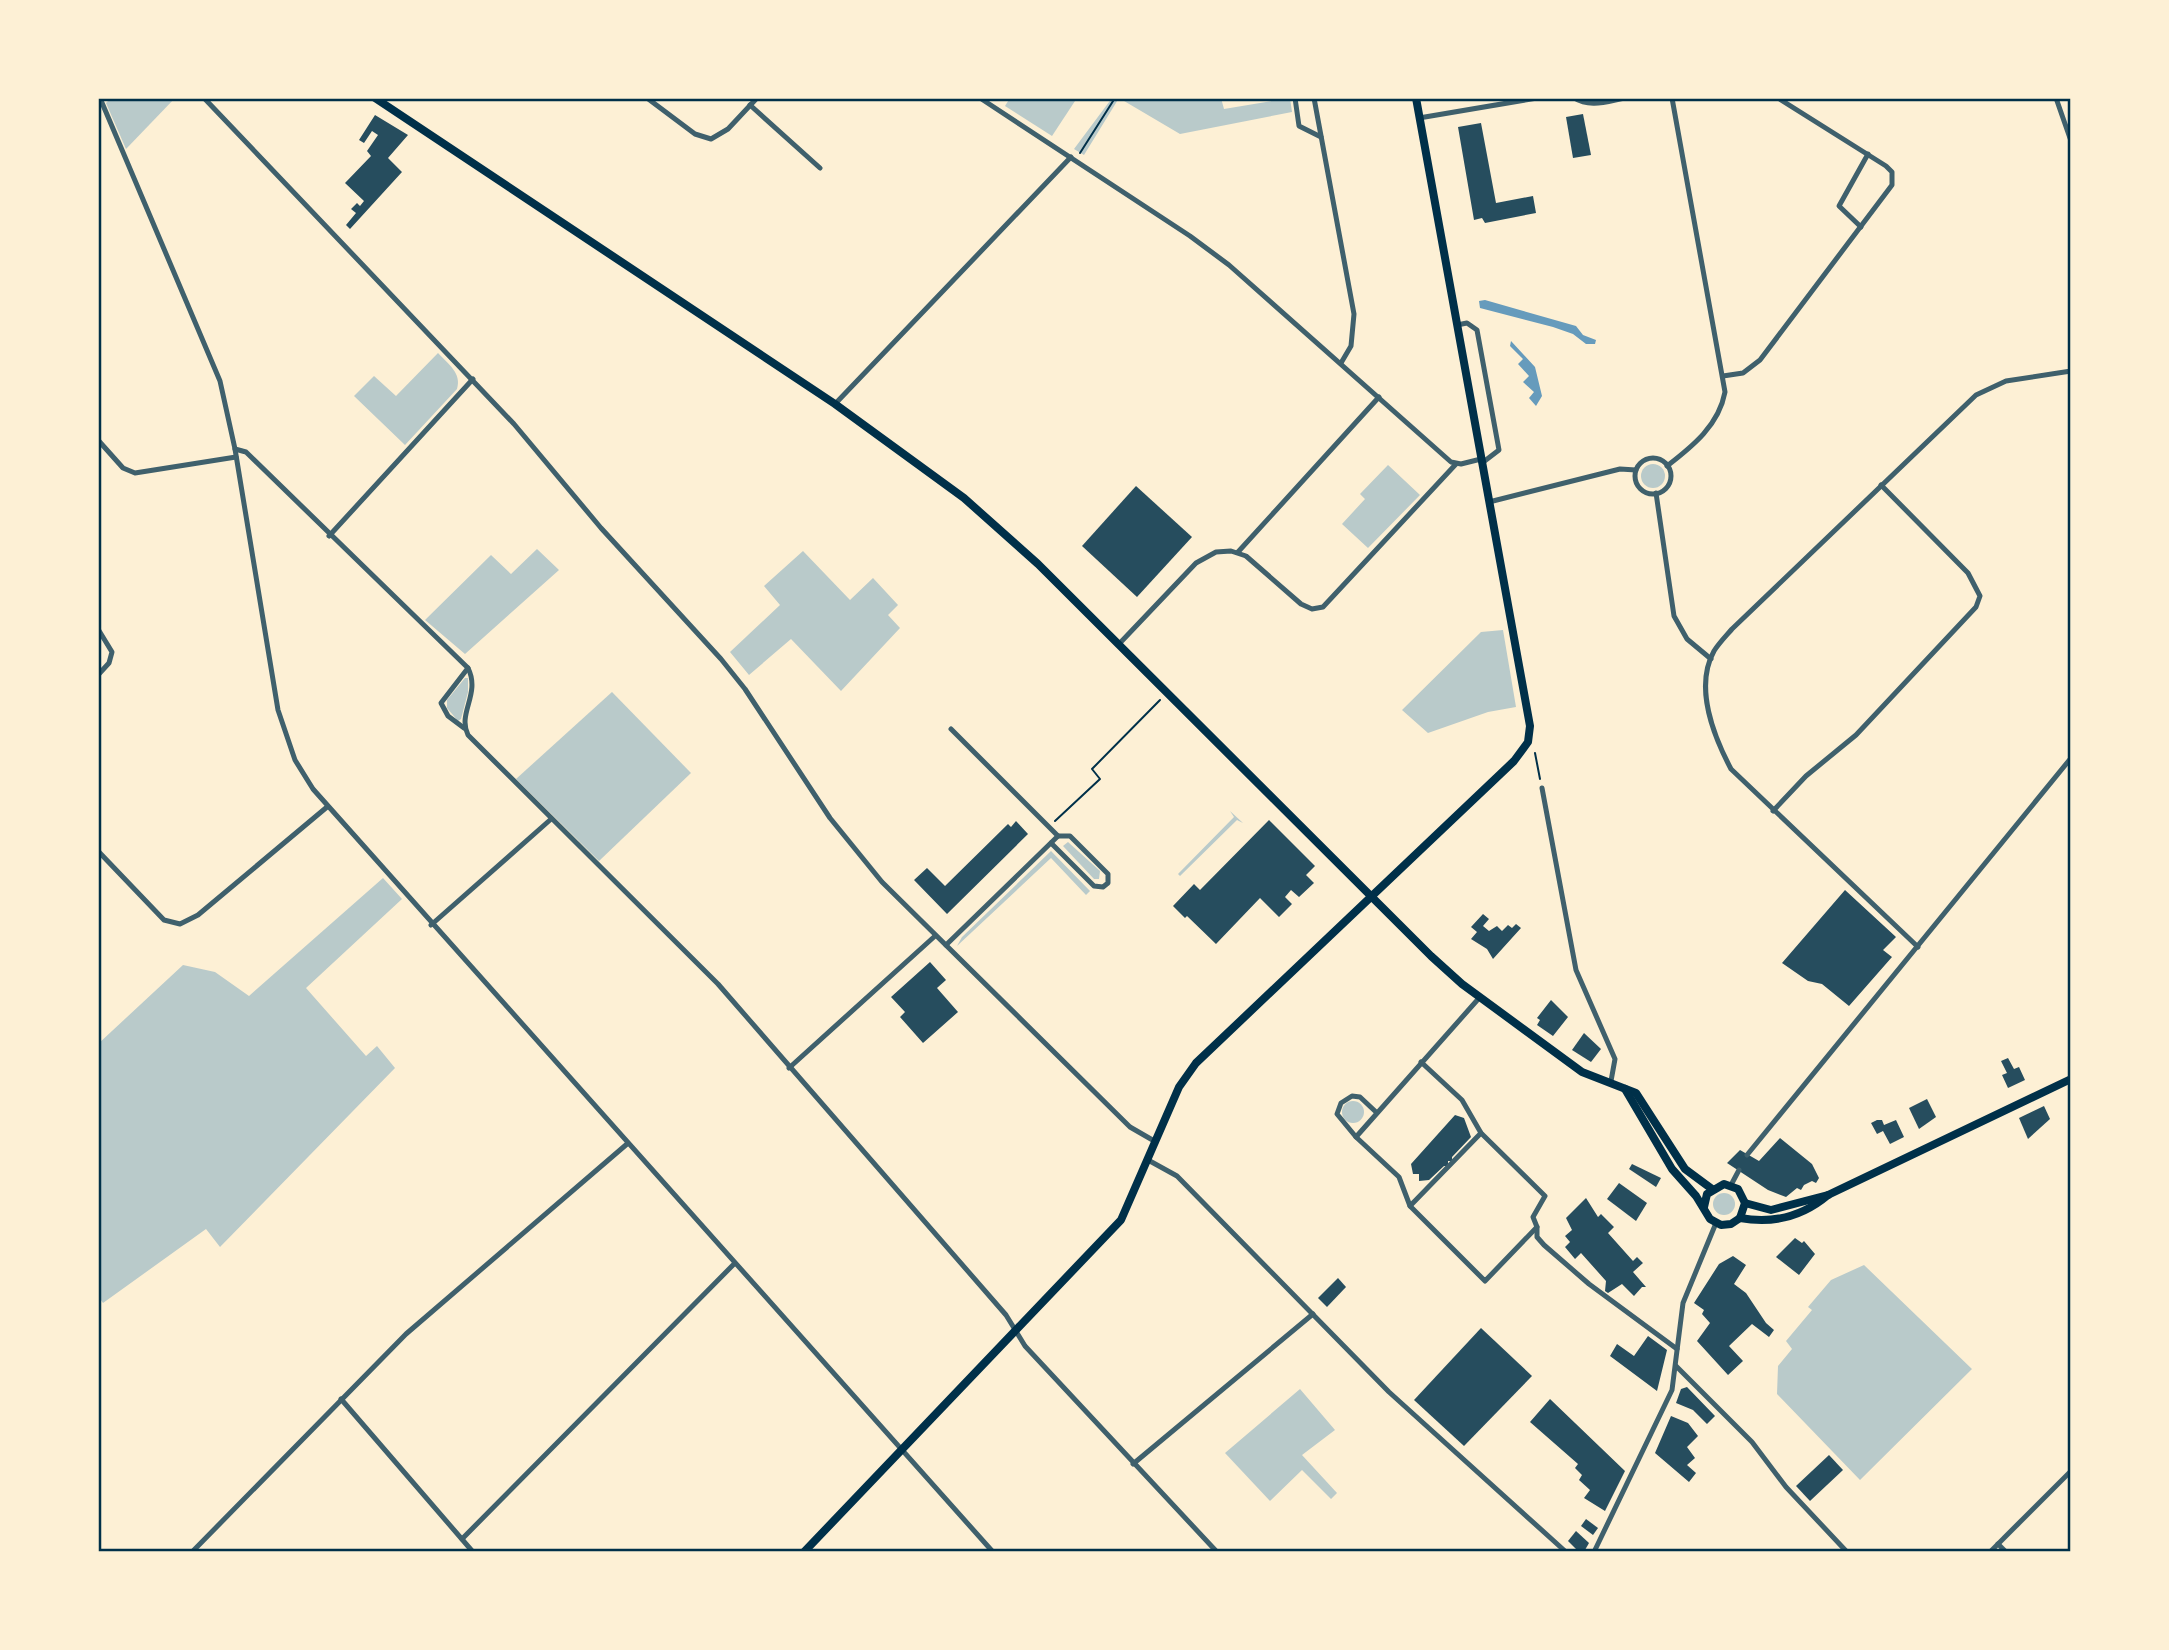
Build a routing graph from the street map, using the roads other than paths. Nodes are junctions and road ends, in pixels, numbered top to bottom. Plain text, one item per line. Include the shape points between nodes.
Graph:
1 (100, 98) edge
2 (204, 98) edge
3 (375, 98) edge
4 (647, 98) edge
5 (757, 98) edge
6 (980, 98) edge
7 (1295, 98) edge
8 (1314, 98) edge
9 (1416, 98) edge
10 (1537, 98) edge
11 (1574, 98) edge
12 (1625, 98) edge
13 (1672, 98) edge
14 (1778, 98) edge
15 (2056, 98) edge
16 (750, 105) junction
17 (1419, 117) junction
18 (1321, 137) junction
19 (2071, 141) edge
20 (1868, 154) junction
21 (1073, 159) junction
22 (820, 168) dead end
23 (1861, 227) junction
24 (1457, 324) junction
25 (1341, 363) junction
26 (2071, 371) edge
27 (1723, 376) junction
28 (473, 379) junction
29 (1379, 397) junction
30 (835, 404) junction
31 (98, 440) edge
32 (235, 449) junction
33 (236, 457) junction
34 (1482, 461) junction
35 (1456, 464) junction
36 (1667, 466) junction
37 (1636, 470) junction
38 (1881, 485) junction
39 (1656, 493) junction
40 (1489, 502) junction
41 (329, 536) junction
42 (1238, 552) junction
43 (98, 629) edge
44 (1119, 644) junction
45 (1711, 659) junction
46 (468, 668) junction
47 (98, 675) edge
48 (464, 728) junction
49 (951, 729) dead end
50 (2071, 758) edge
51 (1542, 788) road end
52 (327, 807) junction
53 (1773, 811) junction
54 (550, 820) junction
55 (1058, 836) junction
56 (1051, 843) junction
57 (98, 851) edge
58 (1371, 897) junction
59 (431, 925) junction
60 (935, 936) junction
61 (946, 945) junction
62 (1918, 947) junction
63 (1480, 997) junction
64 (1421, 1062) junction
65 (789, 1068) junction
66 (2071, 1079) edge
67 (1611, 1081) junction
68 (1376, 1112) junction
69 (1481, 1133) junction
70 (1356, 1137) junction
71 (1156, 1142) junction
72 (627, 1144) junction
73 (1668, 1152) junction
74 (1748, 1155) dead end
75 (1148, 1160) junction
76 (1740, 1170) dead end
77 (1731, 1185) junction
78 (1712, 1189) junction
79 (1828, 1195) junction
80 (1745, 1203) junction
81 (1410, 1206) junction
82 (1704, 1207) junction
83 (1740, 1218) junction
84 (1716, 1223) junction
85 (1537, 1227) junction
86 (734, 1264) junction
87 (1313, 1314) junction
88 (1015, 1331) junction
89 (1678, 1349) junction
90 (1676, 1366) junction
91 (341, 1399) junction
92 (901, 1450) junction
93 (1133, 1464) junction
94 (2071, 1471) edge
95 (462, 1539) junction
96 (1998, 1544) junction
97 (192, 1552) edge
98 (473, 1552) edge
99 (804, 1552) edge
100 (993, 1552) edge
101 (1217, 1552) edge
102 (1566, 1552) edge
103 (1594, 1552) edge
104 (1847, 1552) edge
105 (1990, 1552) edge
106 (2006, 1552) edge

1 - 32 street via 210,354
2 - 28 street
3 - 30 main road
4 - 16 street via 695,134 711,139 728,130
5 - 16 street
6 - 21 street
7 - 18 street via 1299,126
8 - 18 street
9 - 17 main road
10 - 17 street
11 - 12 street via 1594,104
13 - 27 street
14 - 20 street
15 - 19 street
16 - 22 street
17 - 24 main road
18 - 25 street via 1354,314 1351,346
20 - 23 street via 1839,206
20 - 23 street via 1886,166 1893,179
21 - 25 street via 1219,258
21 - 30 street
23 - 27 street via 1760,360 1743,373
24 - 34 main road
24 - 34 street via 1466,323 1477,330 1499,450
25 - 29 street
26 - 38 street via 2006,381 1976,395
27 - 36 street via 1722,409 1689,449
28 - 41 street
28 - 60 street via 721,659 847,840
29 - 35 street
29 - 42 street
30 - 44 main road via 1002,530
31 - 33 street via 123,468 135,473
32 - 33 street
32 - 41 street via 247,452
33 - 52 street via 278,710 295,760
34 - 35 street
34 - 40 main road
35 - 42 street via 1323,607 1301,604
36 - 37 street via 1653,458 1642,461
36 - 39 street via 1669,482
37 - 39 street via 1639,488
37 - 40 street via 1620,469
38 - 45 street via 1732,629
38 - 53 street via 1968,573 1980,596 1976,607 1856,735
39 - 45 street via 1674,616 1687,639
40 - 58 main road via 1530,726 1528,742 1514,761
41 - 46 street
42 - 44 street via 1216,552 1202,558
43 - 47 street via 112,652
44 - 58 main road
45 - 53 street via 1707,698 1716,738 1731,769
46 - 48 street via 474,690
46 - 48 street via 441,702 448,716
48 - 54 street
49 - 55 street
50 - 62 street
51 - 67 street via 1576,970 1615,1059
52 - 57 street via 198,915 180,924 164,920
52 - 59 street
53 - 62 street
54 - 59 street
54 - 65 street via 718,984
55 - 56 street
55 - 56 street via 1070,836 1108,874 1108,883 1094,886
56 - 61 street
58 - 63 main road
58 - 71 main road via 1196,1063
59 - 72 street
60 - 61 street
60 - 65 street
61 - 71 street via 1130,1127
62 - 74 street
63 - 64 street
63 - 67 main road via 1582,1072
64 - 68 street
64 - 69 street via 1462,1100
65 - 88 street via 1006,1315
66 - 79 main road
67 - 73 main road via 1624,1087
68 - 70 street
68 - 70 street via 1360,1097 1341,1103 1339,1118
69 - 81 street
69 - 85 street via 1545,1196 1533,1217
70 - 81 street via 1399,1177
71 - 75 main road
72 - 86 street
72 - 91 street via 447,1297
73 - 78 main road
73 - 82 main road
75 - 87 street via 1177,1176
75 - 88 main road via 1121,1220
76 - 77 street
77 - 78 main road
77 - 80 main road
78 - 82 main road
79 - 80 main road via 1771,1210
79 - 83 main road via 1775,1221
80 - 83 main road
81 - 85 street via 1485,1281
82 - 84 main road
83 - 84 main road via 1726,1225
84 - 89 street via 1689,1282
85 - 89 street via 1537,1237 1544,1245
86 - 92 street
86 - 95 street
87 - 93 street
87 - 102 street via 1389,1392
88 - 92 main road
88 - 93 street
89 - 90 street
90 - 103 street via 1672,1390 1658,1422
90 - 104 street via 1752,1442 1786,1487
91 - 95 street
91 - 97 street
92 - 99 main road
92 - 100 street
93 - 101 street
94 - 96 street
95 - 98 street
96 - 105 street
96 - 106 street

